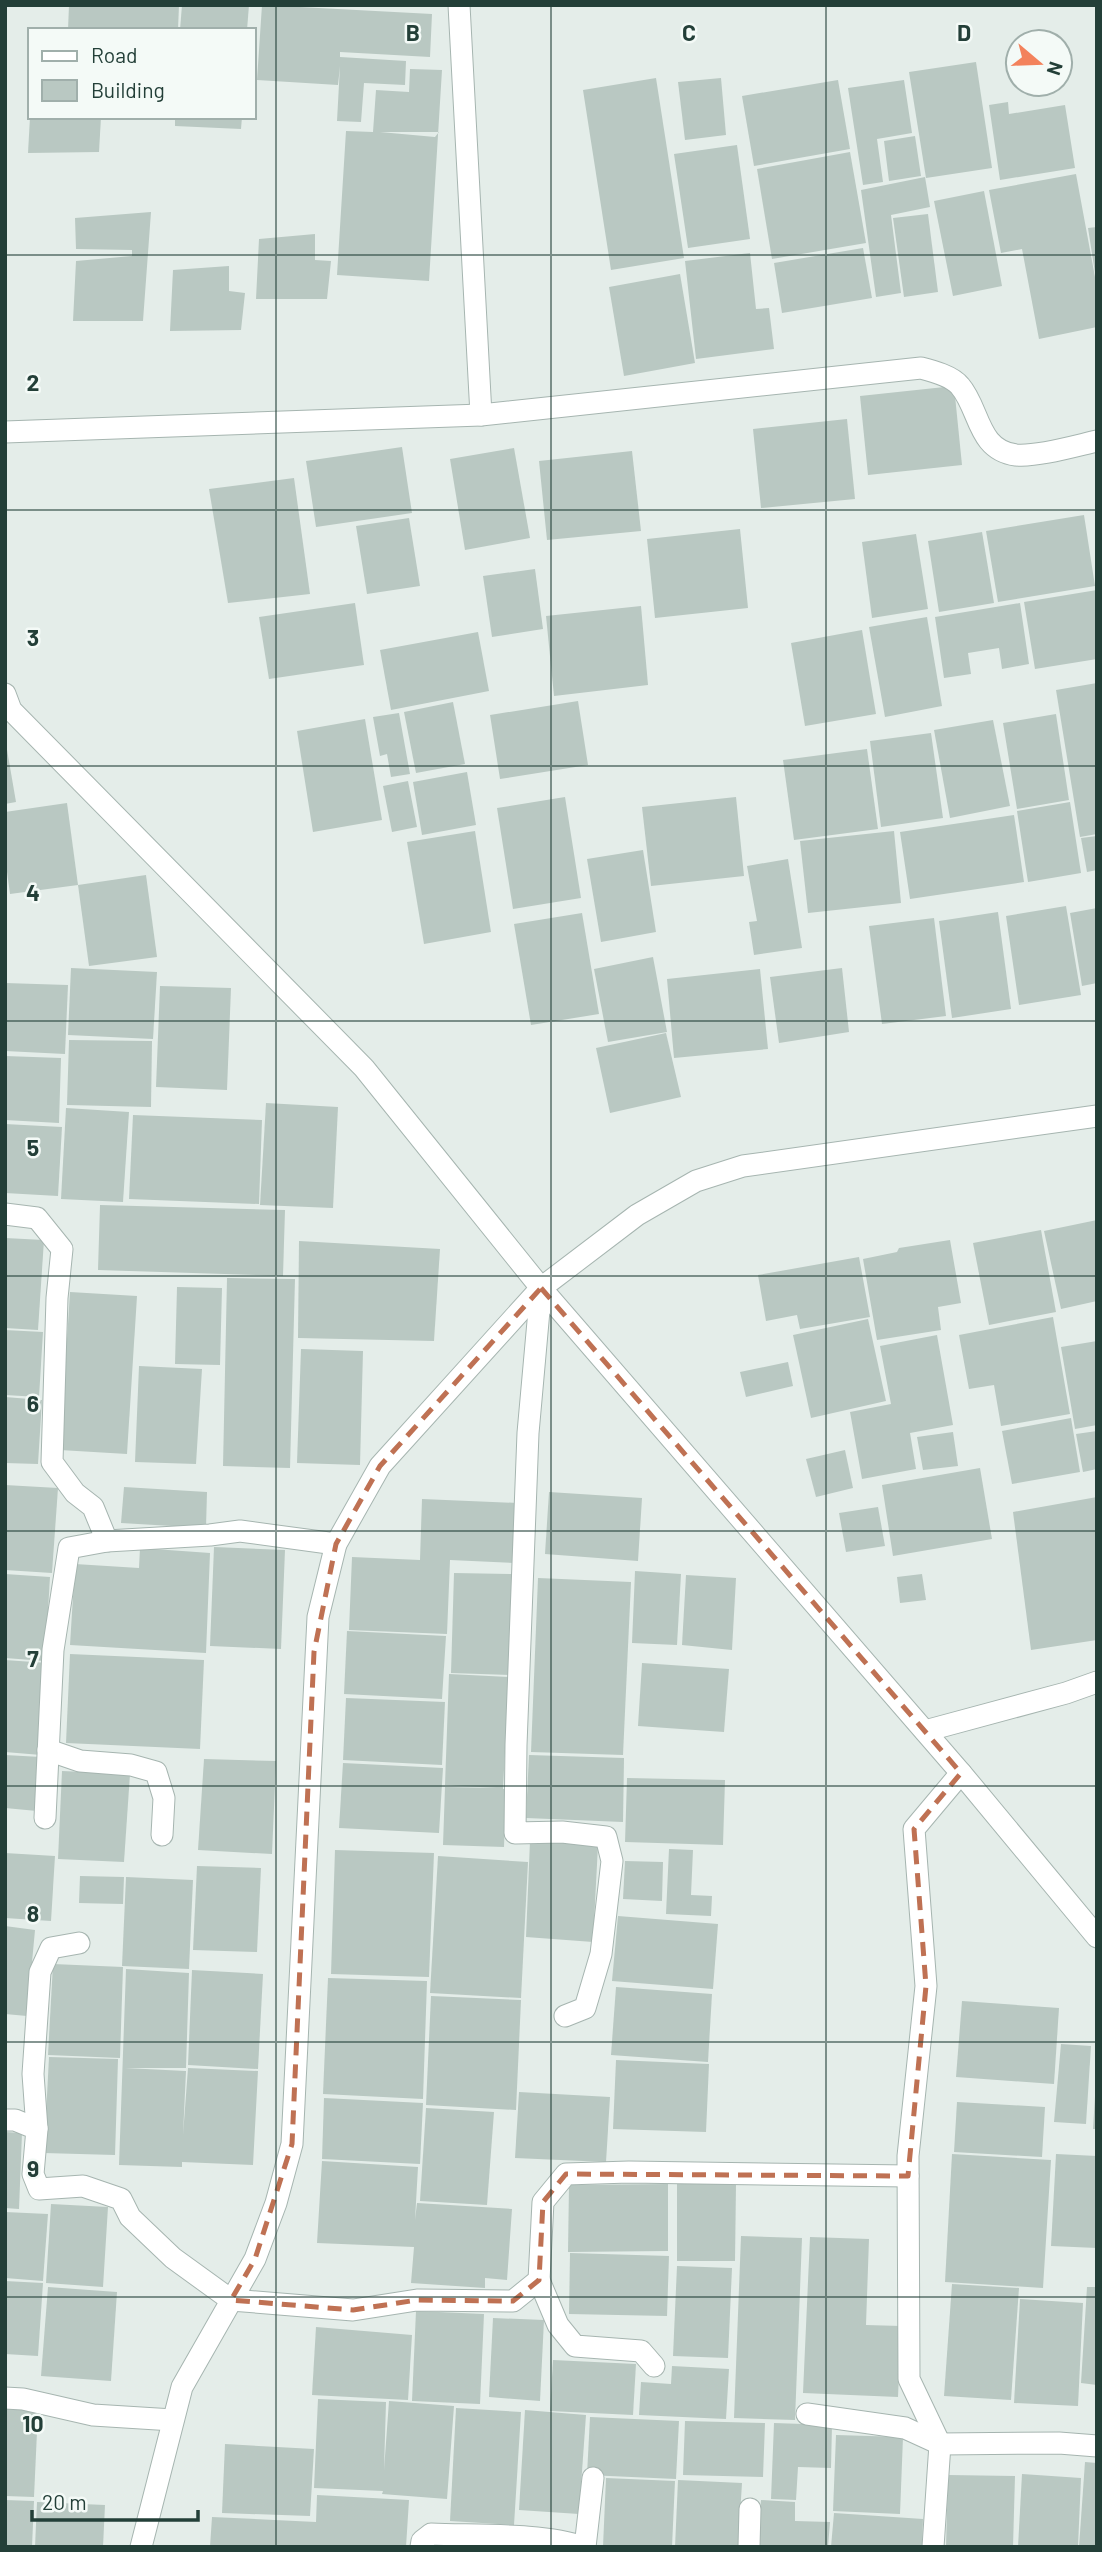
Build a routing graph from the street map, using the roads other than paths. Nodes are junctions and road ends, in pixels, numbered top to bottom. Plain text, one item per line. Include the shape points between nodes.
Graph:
1 (459, 5) edge
2 (481, 415) junction
3 (5, 432) edge
4 (1097, 442) edge
5 (7, 705) edge
6 (1097, 1116) edge
7 (5, 1214) edge
8 (541, 1288) junction
9 (107, 1541) junction
10 (336, 1544) junction
11 (1097, 1682) edge
12 (925, 1731) junction
13 (48, 1750) junction
14 (961, 1773) junction
15 (45, 1818) dead end
16 (162, 1835) dead end
17 (1097, 1937) edge
18 (79, 1943) dead end
19 (565, 2016) dead end
20 (5, 2120) edge
21 (37, 2129) junction
22 (908, 2176) junction
23 (539, 2280) junction
24 (231, 2300) junction
25 (654, 2366) dead end
26 (5, 2398) edge
27 (807, 2414) dead end
28 (173, 2420) junction
29 (940, 2444) junction
30 (1097, 2446) edge
31 (593, 2478) dead end
32 (750, 2509) dead end
33 (141, 2547) edge
34 (421, 2547) edge
35 (584, 2547) edge
36 (749, 2547) edge
37 (933, 2547) edge

1 - 2 street
2 - 3 street
2 - 4 street via 921,368 960,385 986,438 999,449 1016,455
5 - 8 street via 364,1068
6 - 8 street via 743,1167 696,1181 637,1215
7 - 9 street via 37,1218 62,1249 52,1462 75,1493 93,1507
8 - 10 street via 380,1466
8 - 12 street
8 - 19 street via 528,1433 515,1833 606,1836 612,1861 601,1954 585,2008
9 - 10 street via 240,1531
9 - 13 street via 69,1548 53,1650
10 - 24 street via 314,1653 292,2144 255,2259
11 - 12 street
12 - 14 street
13 - 15 street
13 - 16 street via 80,1761 156,1772 164,1798
14 - 17 street
14 - 22 street via 914,1829 926,1986
18 - 21 street via 51,1948 40,1972 33,2074
20 - 21 street
21 - 24 street via 33,2174 39,2189 83,2186 121,2199 130,2217 173,2258
22 - 23 street via 566,2174 543,2202
22 - 29 street via 909,2379
23 - 24 street via 513,2301 417,2300 353,2310
23 - 25 street via 558,2325 575,2346 641,2351
24 - 28 street via 182,2387
26 - 28 street via 93,2415
27 - 29 street via 905,2428
28 - 33 street
29 - 30 street
29 - 37 street
31 - 35 street
32 - 36 street
34 - 35 street via 431,2534 528,2538

